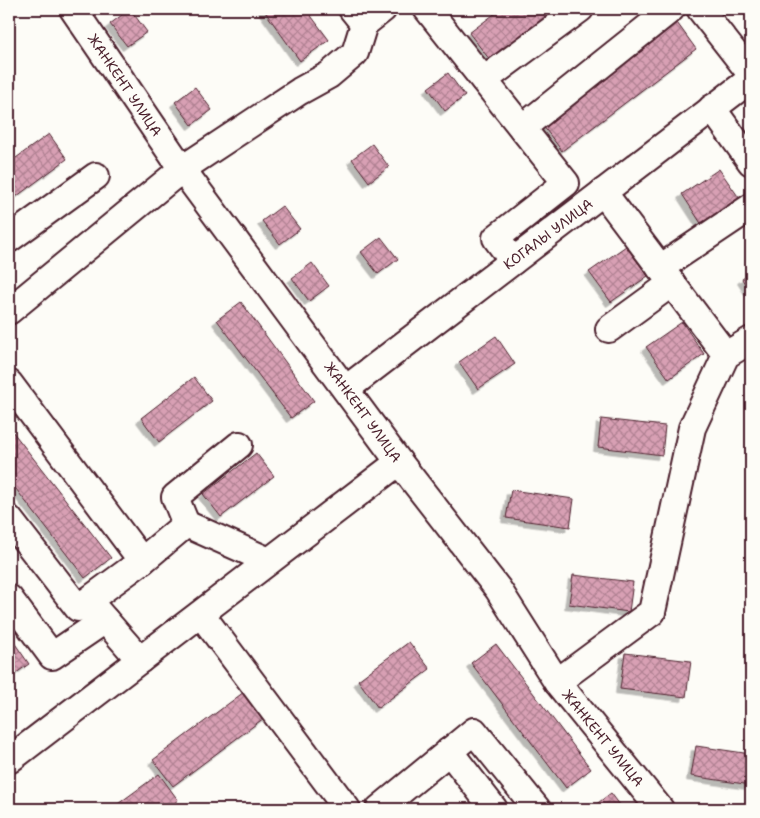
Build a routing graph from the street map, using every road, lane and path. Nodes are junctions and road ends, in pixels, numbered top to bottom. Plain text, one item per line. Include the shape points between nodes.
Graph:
1 (73, 9) edge
2 (427, 9) edge
3 (580, 9) edge
4 (671, 9) edge
5 (700, 9) edge
6 (366, 14) edge
7 (751, 74) edge
8 (751, 79) edge
9 (484, 80) junction
10 (712, 108) junction
11 (522, 128) junction
12 (751, 162) edge
13 (182, 169) junction
14 (96, 176) dead end
15 (603, 192) junction
16 (751, 207) edge
17 (9, 239) edge
18 (513, 261) junction
19 (666, 276) junction
20 (9, 312) edge
21 (609, 328) dead end
22 (751, 340) edge
23 (726, 355) junction
24 (9, 383) edge
25 (346, 389) junction
26 (239, 445) dead end
27 (399, 462) junction
28 (9, 519) edge
29 (186, 524) junction
30 (142, 561) junction
31 (269, 561) junction
32 (9, 598) edge
33 (88, 601) junction
34 (201, 614) junction
35 (105, 620) junction
36 (140, 660) junction
37 (557, 682) junction
38 (449, 751) junction
39 (9, 760) edge
40 (347, 809) edge
41 (379, 809) edge
42 (494, 809) edge
43 (537, 809) edge
44 (660, 809) edge

1 - 13 street, ЖАНКЕНТ УЛИЦА
2 - 9 street
3 - 9 street
4 - 11 street
5 - 7 street
6 - 13 street via 355,53
8 - 10 street, КОГАЛЫ УЛИЦА
9 - 11 street
10 - 12 street
10 - 15 street, КОГАЛЫ УЛИЦА
11 - 18 street via 566,184 496,238
13 - 20 street
13 - 25 street, ЖАНКЕНТ УЛИЦА
14 - 17 street
15 - 18 street, КОГАЛЫ УЛИЦА
15 - 19 street
16 - 19 street
18 - 25 street, КОГАЛЫ УЛИЦА
19 - 21 street
19 - 23 street
22 - 23 street
23 - 37 street via 692,428 652,612
24 - 30 street
25 - 27 street, ЖАНКЕНТ УЛИЦА
26 - 29 street via 175,497
27 - 31 street
27 - 37 street, ЖАНКЕНТ УЛИЦА via 498,589
28 - 33 street via 78,608
29 - 30 street
29 - 31 street
30 - 33 street
31 - 34 street
32 - 35 street via 52,656
33 - 35 street
34 - 36 street
34 - 40 street
35 - 36 street
36 - 39 street
37 - 44 street, ЖАНКЕНТ УЛИЦА
38 - 41 street
38 - 42 street
38 - 43 street via 474,731

